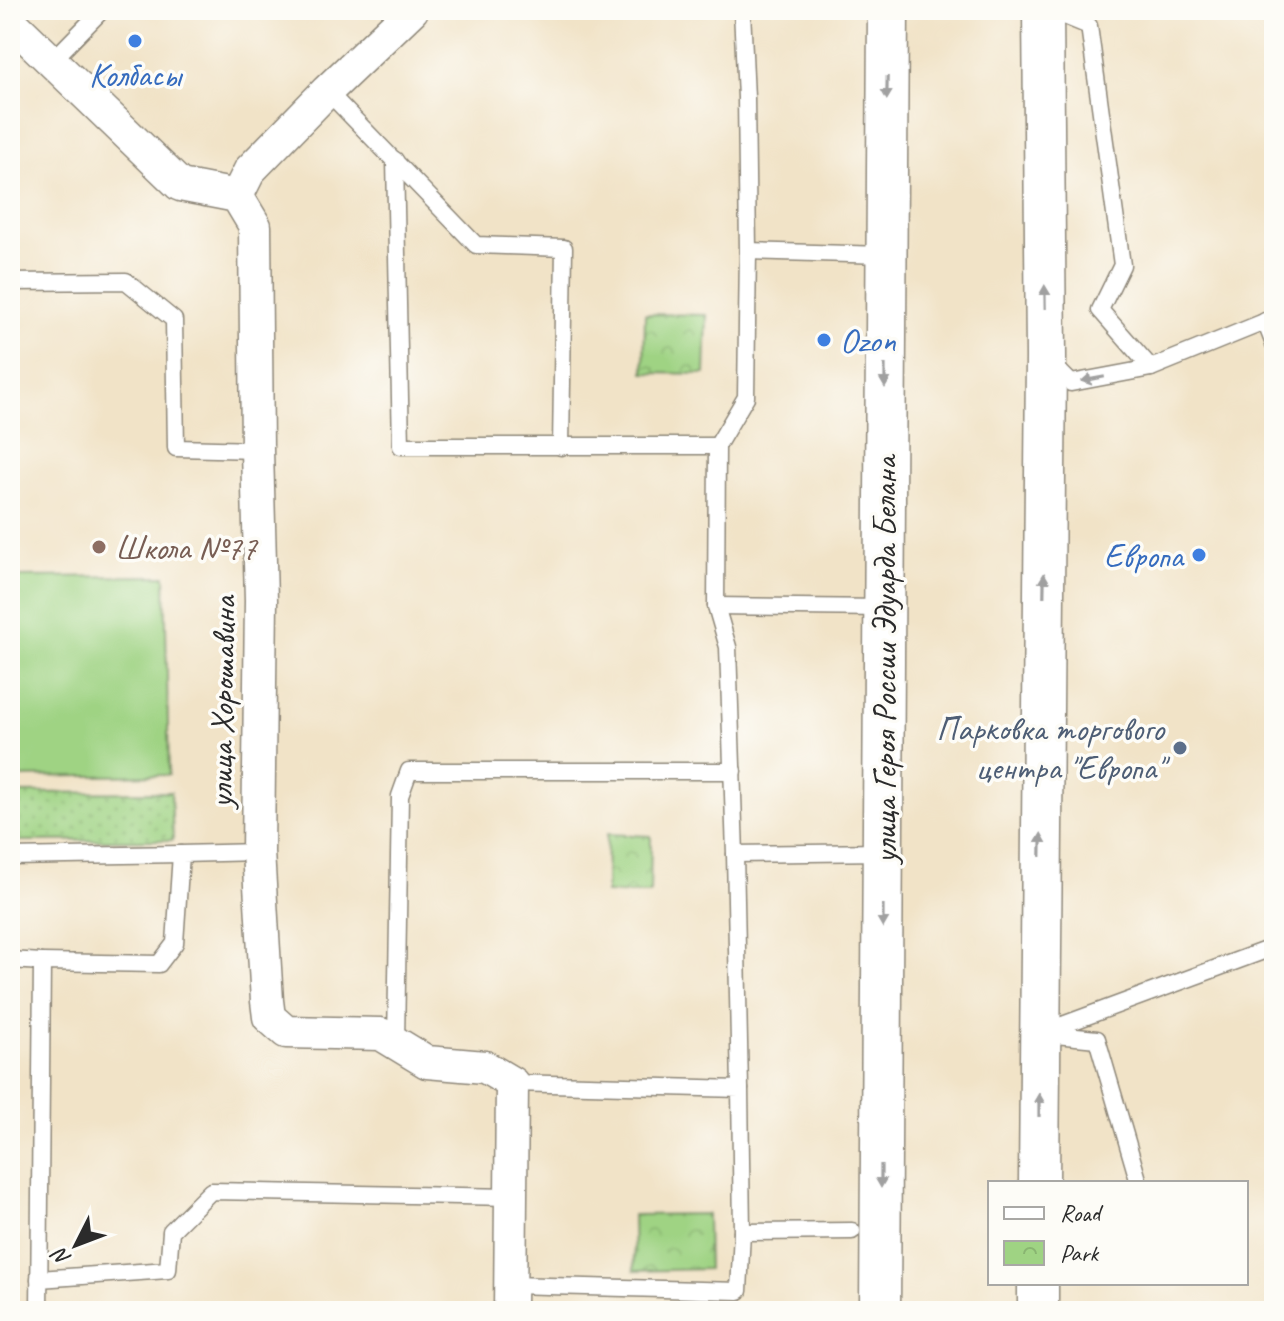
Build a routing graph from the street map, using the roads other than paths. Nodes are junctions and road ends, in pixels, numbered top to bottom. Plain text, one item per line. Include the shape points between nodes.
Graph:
1 (102, 10) edge
2 (412, 10) edge
3 (742, 10) edge
4 (888, 10) edge
5 (1043, 10) edge
6 (1050, 10) edge
7 (10, 21) edge
8 (52, 61) junction
9 (327, 91) junction
10 (395, 160) junction
11 (237, 196) junction
12 (748, 251) junction
13 (885, 255) junction
14 (10, 282) edge
15 (1269, 319) edge
16 (1274, 344) edge
17 (1046, 357) junction
18 (1151, 368) junction
19 (717, 446) junction
20 (561, 447) junction
21 (257, 450) junction
22 (716, 606) junction
23 (884, 608) junction
24 (733, 771) junction
25 (258, 852) junction
26 (883, 852) junction
27 (181, 854) junction
28 (735, 854) junction
29 (10, 857) edge
30 (1274, 947) edge
31 (10, 960) edge
32 (42, 962) junction
33 (1039, 1033) junction
34 (396, 1042) junction
35 (512, 1083) junction
36 (740, 1089) junction
37 (1039, 1181) edge
38 (1138, 1181) edge
39 (511, 1197) junction
40 (852, 1231) dead end
41 (742, 1232) junction
42 (39, 1279) junction
43 (510, 1298) edge
44 (884, 1308) edge
45 (39, 1311) edge

1 - 8 lane
2 - 9 street
3 - 12 lane
4 -> 13 street, улица Героя России Эдуарда Белана
17 -> 5 street
6 - 18 lane via 1089,26 1122,265 1100,310
7 - 8 street
8 - 11 street via 180,185
9 - 10 lane
9 - 11 street via 250,170
10 - 20 lane via 476,245 564,248
10 - 20 lane via 401,446
11 - 21 street, улица Хорошавина via 255,226
12 - 13 lane
12 - 19 lane via 746,397
13 -> 23 street, улица Героя России Эдуарда Белана
14 - 21 lane via 126,281 174,320 176,448
15 - 16 lane
15 - 18 lane
18 -> 17 lane via 1071,383
33 -> 17 street
19 - 20 lane
19 - 22 lane
21 - 25 street, улица Хорошавина
22 - 23 lane
22 - 24 lane via 728,647
23 - 26 street, улица Героя России Эдуарда Белана
24 - 28 lane
24 - 34 lane via 409,771 400,796
25 - 27 lane
25 - 34 street, улица Хорошавина via 269,1017 286,1032 381,1034
26 - 28 lane
26 -> 44 street, улица Героя России Эдуарда Белана
27 - 29 lane
27 - 32 lane via 175,943 159,964
28 - 36 lane
30 - 33 lane
31 - 32 lane
32 - 42 lane
37 -> 33 street
33 - 38 lane via 1097,1039
34 - 35 street, улица Хорошавина via 427,1062 485,1067
35 - 36 lane
35 - 39 street
36 - 41 lane
39 - 42 lane via 211,1191 171,1231 168,1270
39 - 43 street
40 - 41 lane
41 - 43 lane via 739,1291
42 - 45 lane

